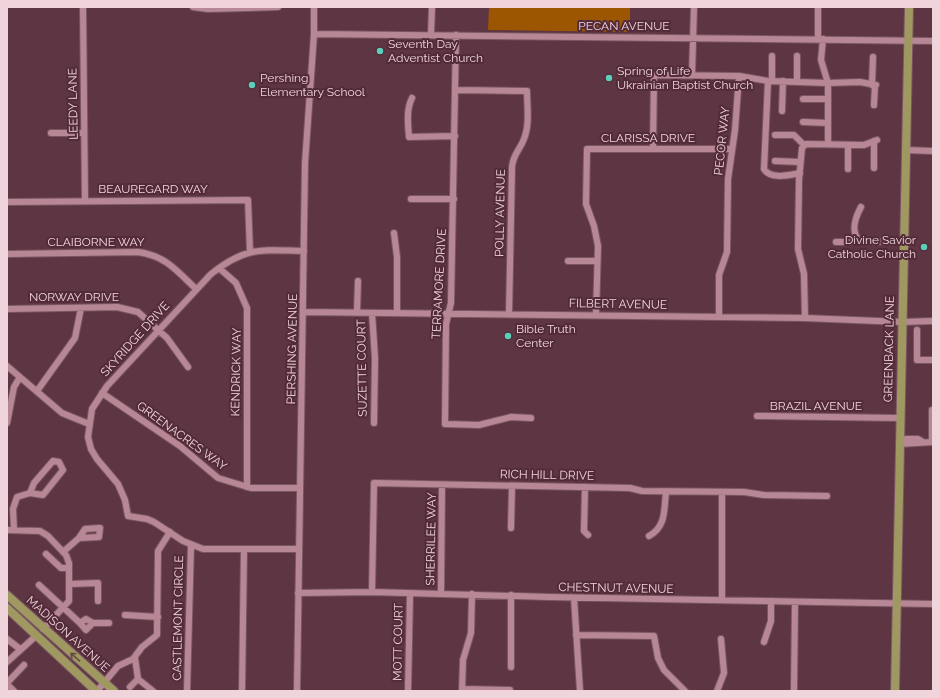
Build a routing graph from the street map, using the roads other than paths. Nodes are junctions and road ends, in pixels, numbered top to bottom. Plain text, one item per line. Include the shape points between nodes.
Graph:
1 (83, 7) edge
2 (193, 7) edge
3 (250, 7) edge
4 (278, 7) edge
5 (314, 7) edge
6 (432, 7) edge
7 (694, 7) edge
8 (818, 7) edge
9 (909, 7) edge
10 (314, 34) junction
11 (432, 34) junction
12 (456, 35) junction
13 (694, 37) junction
14 (820, 39) junction
15 (908, 40) junction
16 (933, 41) edge
17 (772, 56) dead end
18 (797, 56) dead end
19 (874, 57) dead end
20 (692, 75) junction
21 (738, 76) junction
22 (770, 81) junction
23 (783, 81) junction
24 (797, 82) junction
25 (828, 83) junction
26 (874, 85) junction
27 (456, 90) junction
28 (412, 98) dead end
29 (803, 99) dead end
30 (828, 99) junction
31 (874, 105) dead end
32 (782, 110) dead end
33 (803, 122) dead end
34 (828, 123) junction
35 (51, 133) dead end
36 (84, 133) junction
37 (775, 134) dead end
38 (455, 136) junction
39 (828, 144) junction
40 (804, 145) junction
41 (848, 145) junction
42 (652, 149) junction
43 (732, 149) junction
44 (906, 150) junction
45 (933, 151) edge
46 (775, 161) dead end
47 (800, 162) junction
48 (874, 168) dead end
49 (848, 169) dead end
50 (800, 173) junction
51 (411, 199) dead end
52 (454, 199) junction
53 (85, 201) junction
54 (7, 202) edge
55 (861, 207) dead end
56 (394, 234) dead end
57 (856, 237) junction
58 (903, 241) junction
59 (836, 242) dead end
60 (304, 250) junction
61 (250, 252) junction
62 (7, 254) edge
63 (568, 261) dead end
64 (596, 261) junction
65 (219, 268) junction
66 (358, 281) dead end
67 (196, 289) junction
68 (81, 308) junction
69 (7, 309) edge
70 (303, 312) junction
71 (357, 312) junction
72 (372, 313) junction
73 (397, 313) junction
74 (448, 313) junction
75 (509, 314) junction
76 (596, 315) junction
77 (719, 317) junction
78 (805, 318) junction
79 (933, 321) edge
80 (902, 322) junction
81 (158, 329) junction
82 (917, 330) dead end
83 (933, 360) edge
84 (7, 366) edge
85 (188, 367) dead end
86 (20, 377) junction
87 (38, 391) junction
88 (102, 393) junction
89 (932, 410) edge
90 (757, 416) dead end
91 (531, 418) dead end
92 (899, 418) junction
93 (7, 423) edge
94 (89, 424) junction
95 (374, 424) dead end
96 (899, 441) junction
97 (932, 442) edge
98 (442, 485) junction
99 (512, 486) junction
100 (246, 487) junction
101 (585, 487) junction
102 (300, 488) junction
103 (666, 492) junction
104 (722, 492) junction
105 (30, 493) junction
106 (827, 496) dead end
107 (511, 528) dead end
108 (10, 530) edge
109 (170, 532) junction
110 (588, 535) dead end
111 (649, 536) dead end
112 (79, 538) dead end
113 (191, 545) junction
114 (244, 549) junction
115 (299, 549) junction
116 (63, 552) junction
117 (46, 554) dead end
118 (69, 568) junction
119 (69, 584) junction
120 (39, 585) dead end
121 (372, 592) junction
122 (298, 593) junction
123 (410, 594) junction
124 (441, 594) junction
125 (472, 594) junction
126 (7, 595) edge
127 (512, 595) junction
128 (574, 598) junction
129 (722, 600) junction
130 (98, 601) dead end
131 (771, 601) junction
132 (795, 602) junction
133 (896, 603) junction
134 (933, 604) edge
135 (7, 608) edge
136 (64, 608) junction
137 (125, 615) dead end
138 (158, 617) junction
139 (109, 623) dead end
140 (43, 629) junction
141 (576, 634) junction
142 (36, 635) junction
143 (7, 639) edge
144 (721, 639) dead end
145 (764, 642) dead end
146 (20, 649) junction
147 (135, 658) junction
148 (7, 662) edge
149 (24, 665) dead end
150 (511, 667) dead end
151 (138, 679) junction
152 (104, 682) junction
153 (7, 684) edge
154 (130, 687) dead end
155 (462, 690) edge
156 (510, 690) edge
157 (14, 691) edge
158 (97, 691) edge
159 (114, 691) edge
160 (153, 691) edge
161 (188, 691) edge
162 (242, 691) edge
163 (297, 691) edge
164 (408, 691) edge
165 (580, 691) edge
166 (685, 691) edge
167 (717, 691) edge
168 (794, 691) edge
169 (894, 691) edge

1 - 36 street, LEEDY LANE
2 - 3 street
3 - 4 street
5 - 10 street, PERSHING AVENUE
6 - 11 street
7 - 13 street
8 - 14 street
9 - 15 main road, GREENBACK LANE
10 - 11 street, PECAN AVENUE
10 - 60 street, PERSHING AVENUE via 305,163
11 - 12 street, PECAN AVENUE
12 - 13 street, PECAN AVENUE
12 - 27 street, TERRAMORE DRIVE
13 - 14 street, PECAN AVENUE
13 - 20 street
14 - 15 street, PECAN AVENUE
14 - 25 street via 821,60
15 - 16 street, PECAN AVENUE
15 - 44 main road, GREENBACK LANE
17 - 22 street
18 - 24 street
19 - 26 street
20 - 21 street
20 - 42 street via 654,75
21 - 22 street
21 - 43 street, PECOR WAY
22 - 23 street
22 - 50 street via 764,169 766,173 774,176
23 - 24 street
23 - 32 street
24 - 25 street
25 - 26 street via 860,82
25 - 30 street
26 - 31 street
27 - 38 street, TERRAMORE DRIVE
27 - 75 street, POLLY AVENUE via 527,91 526,134 522,145 514,154 512,167
28 - 38 street via 408,113 409,137
29 - 30 street
30 - 34 street
33 - 34 street
34 - 39 street
35 - 36 street
36 - 53 street, LEEDY LANE
37 - 40 street via 794,135
38 - 52 street, TERRAMORE DRIVE
39 - 40 street
39 - 41 street
40 - 47 street
41 - 48 street via 864,145 875,141
41 - 49 street
42 - 43 street, CLARISSA DRIVE
42 - 64 street, CLARISSA DRIVE via 587,149 586,204 596,236
43 - 77 street, PECOR WAY via 728,179 727,252 719,275
44 - 45 street
44 - 58 main road, GREENBACK LANE
46 - 47 street
47 - 50 street
50 - 78 street via 798,249 804,274
51 - 52 street
52 - 74 street, TERRAMORE DRIVE via 451,303
53 - 54 street, BEAUREGARD WAY
53 - 61 street, BEAUREGARD WAY via 248,200
55 - 57 street via 856,216
56 - 73 street via 397,257
57 - 58 street via 864,242
57 - 59 street via 851,242
58 - 80 main road, GREENBACK LANE
60 - 61 street, SKYRIDGE DRIVE
60 - 70 street, PERSHING AVENUE
61 - 65 street, SKYRIDGE DRIVE via 233,258
62 - 67 street, CLAIBORNE WAY via 151,254 165,260
63 - 64 street
64 - 76 street, CLARISSA DRIVE
65 - 67 street, SKYRIDGE DRIVE
65 - 100 street, KENDRICK WAY via 236,283 247,308
66 - 71 street
67 - 81 street, SKYRIDGE DRIVE
68 - 69 street, NORWAY DRIVE
68 - 81 street, NORWAY DRIVE via 128,308 138,312
68 - 87 street via 74,338
70 - 71 street, FILBERT AVENUE
70 - 102 street, PERSHING AVENUE
71 - 72 street, FILBERT AVENUE
72 - 73 street, FILBERT AVENUE
72 - 95 street, SUZETTE COURT via 376,358
73 - 74 street, FILBERT AVENUE
74 - 75 street, FILBERT AVENUE
74 - 91 street, TERRAMORE DRIVE via 446,424 479,425 511,418
75 - 76 street, FILBERT AVENUE
76 - 77 street, FILBERT AVENUE
77 - 78 street, FILBERT AVENUE
78 - 80 street, FILBERT AVENUE
79 - 80 street, FILBERT AVENUE
80 - 92 main road, GREENBACK LANE
81 - 85 street, NORWAY DRIVE
81 - 88 street, SKYRIDGE DRIVE
82 - 83 street via 916,360
84 - 86 street
86 - 87 street
86 - 93 street via 14,387
87 - 94 street via 62,413
88 - 94 street, SKYRIDGE DRIVE via 92,410
88 - 100 street, GREENACRES WAY via 180,446 218,478
89 - 97 street
90 - 92 street, BRAZIL AVENUE
92 - 96 main road, GREENBACK LANE
94 - 109 street, SKYRIDGE DRIVE via 88,437 91,449 118,484 128,516 147,519
96 - 97 street via 918,444
96 - 133 main road, GREENBACK LANE
98 - 99 street, RICH HILL DRIVE
98 - 121 street, RICH HILL DRIVE via 374,483
98 - 124 street, SHERRILEE WAY
99 - 101 street, RICH HILL DRIVE
99 - 107 street
100 - 102 street, GREENACRES WAY
101 - 103 street, RICH HILL DRIVE
101 - 110 street via 584,531
102 - 115 street, PERSHING AVENUE
103 - 104 street, RICH HILL DRIVE
103 - 111 street via 663,523 659,530
104 - 106 street, RICH HILL DRIVE
104 - 129 street
105 - 105 street via 43,495 63,470 59,462 53,461 34,483
105 - 108 street via 17,498
108 - 116 street via 35,530 45,533
109 - 113 street
109 - 138 street via 158,551
112 - 116 street
113 - 114 street via 206,549
113 - 161 street, CASTLEMONT CIRCLE
114 - 115 street
114 - 162 street
115 - 122 street, PERSHING AVENUE
116 - 118 street
117 - 118 street via 61,568
118 - 119 street
119 - 130 street via 98,584
119 - 136 street via 69,601
120 - 136 street
121 - 122 street, CHESTNUT AVENUE
121 - 123 street, CHESTNUT AVENUE
122 - 163 street, PERSHING AVENUE
123 - 124 street, CHESTNUT AVENUE
123 - 164 street, MOTT COURT
124 - 125 street, CHESTNUT AVENUE
125 - 127 street, CHESTNUT AVENUE
125 - 155 street via 471,634 463,660
126 - 140 main road, MADISON AVENUE
127 - 128 street, CHESTNUT AVENUE
127 - 150 street
128 - 129 street, CHESTNUT AVENUE
128 - 141 street
129 - 131 street, CHESTNUT AVENUE
131 - 132 street, CHESTNUT AVENUE
131 - 145 street via 771,622
132 - 133 street, CHESTNUT AVENUE
132 - 168 street
133 - 134 street, CHESTNUT AVENUE
133 - 169 main road, GREENBACK LANE
135 - 142 main road, MADISON AVENUE
136 - 139 street via 86,630 93,623
136 - 140 street
137 - 138 street
138 - 147 street via 157,635 142,647
152 -> 140 main road, MADISON AVENUE
141 - 165 street
141 - 166 street via 654,636 658,658 664,670
142 - 146 street
142 - 158 main road, MADISON AVENUE
143 - 146 street
144 - 167 street via 724,672
146 - 148 street
147 - 151 street
147 - 152 street via 118,666
149 - 153 street
151 - 154 street
151 - 160 street
152 - 158 street
152 - 159 main road, MADISON AVENUE
153 - 157 street
155 - 156 street

